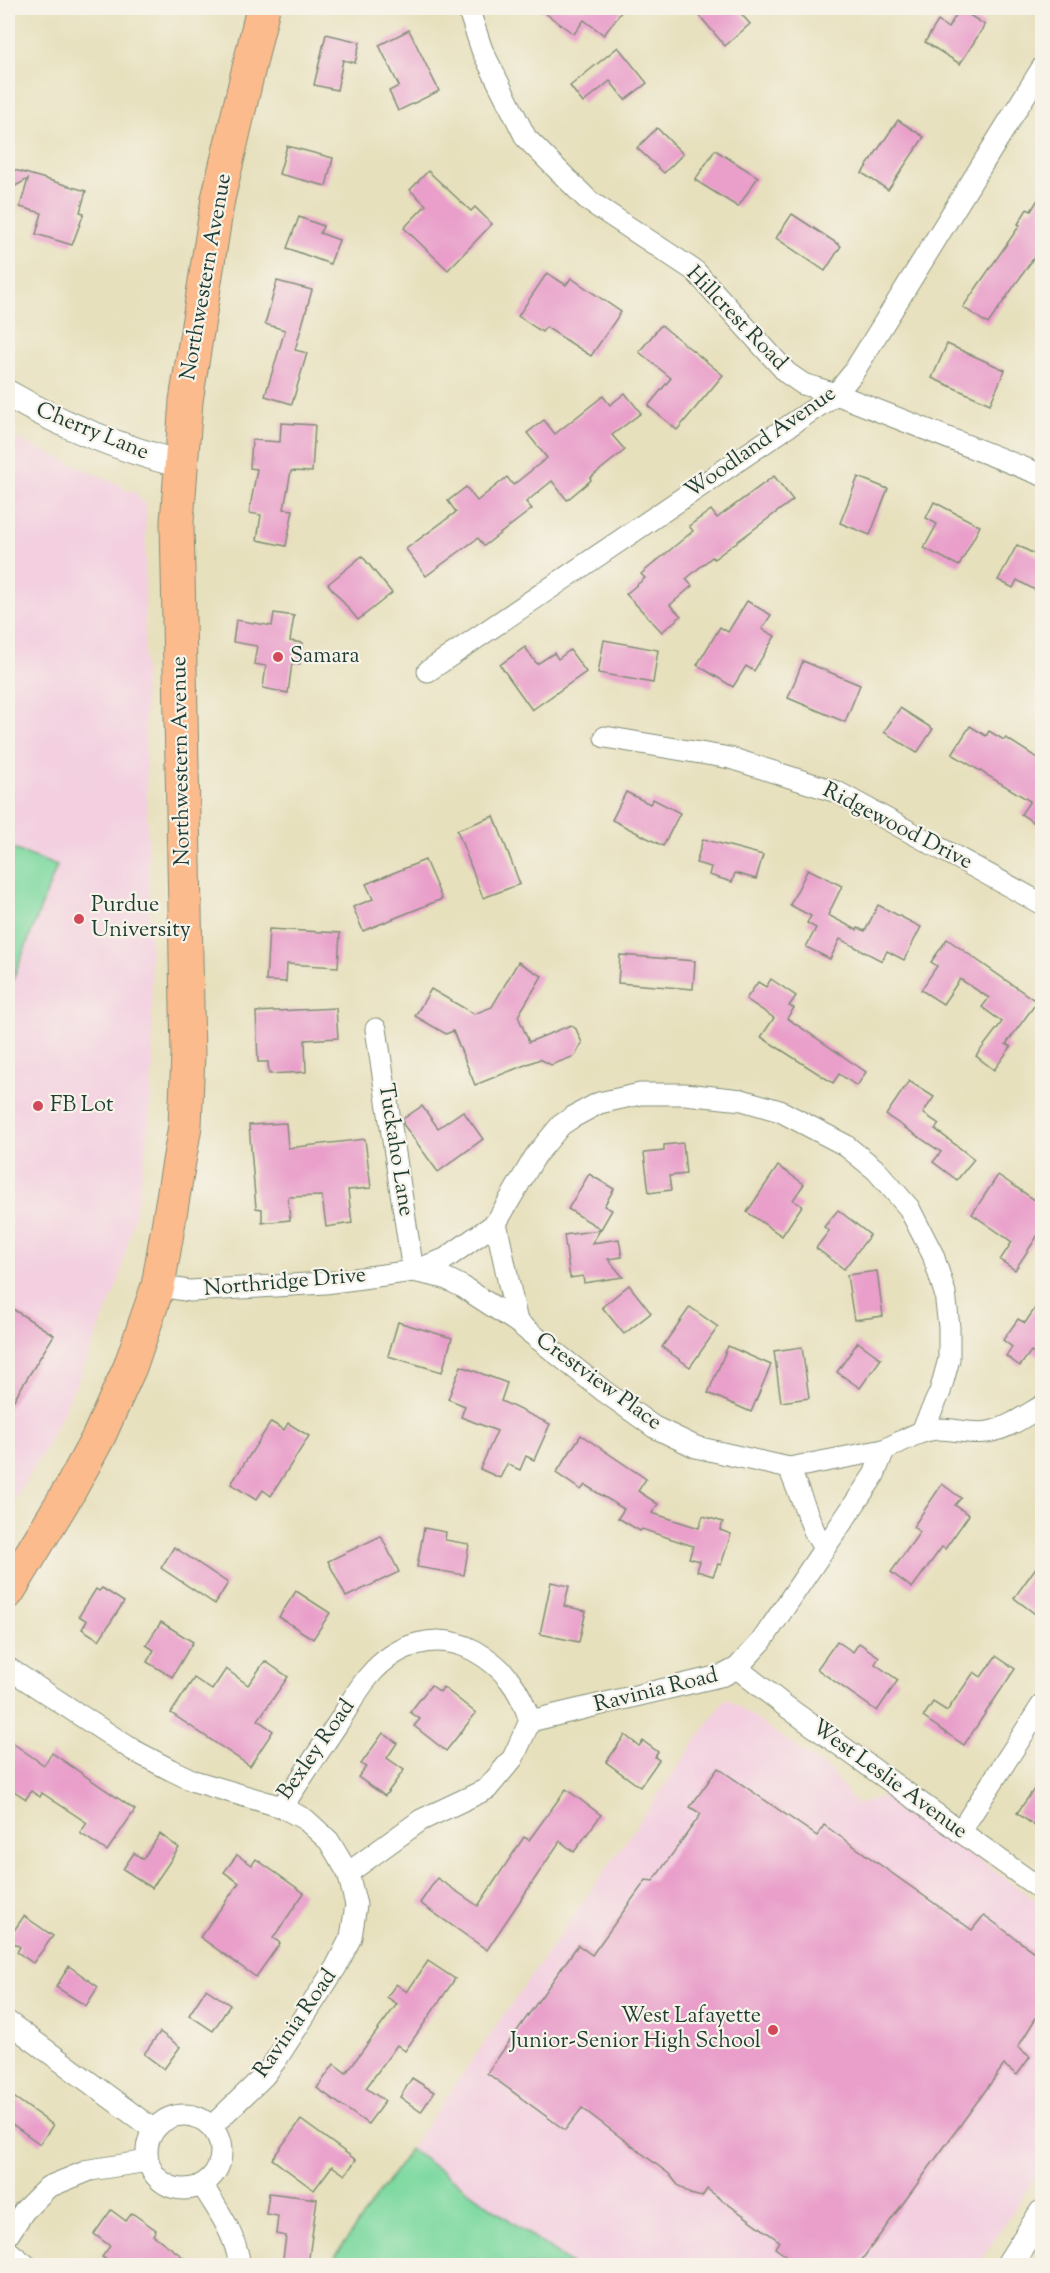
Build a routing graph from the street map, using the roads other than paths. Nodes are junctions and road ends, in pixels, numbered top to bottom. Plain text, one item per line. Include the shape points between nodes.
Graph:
1 (263, 8) edge
2 (468, 8) edge
3 (1042, 68) edge
4 (8, 394) edge
5 (837, 394) junction
6 (180, 464) junction
7 (1042, 475) edge
8 (428, 671) dead end
9 (605, 737) dead end
10 (1042, 904) edge
11 (376, 1029) dead end
12 (495, 1223) junction
13 (413, 1271) junction
14 (158, 1286) junction
15 (517, 1322) junction
16 (1042, 1406) edge
17 (922, 1431) junction
18 (884, 1450) junction
19 (789, 1468) junction
20 (824, 1548) junction
21 (8, 1592) edge
22 (8, 1668) edge
23 (737, 1668) junction
24 (1042, 1705) edge
25 (530, 1721) junction
26 (282, 1806) junction
27 (960, 1832) junction
28 (348, 1873) junction
29 (1042, 1890) edge
30 (8, 2022) edge
31 (212, 2126) junction
32 (154, 2130) junction
33 (148, 2161) junction
34 (202, 2185) junction
35 (1042, 2214) edge
36 (8, 2235) edge
37 (8, 2251) edge
38 (27, 2265) edge
39 (240, 2265) edge
40 (1009, 2265) edge

1 - 6 main road, Northwestern Avenue via 218,199 186,401
2 - 5 street, Hillcrest Road via 482,50 526,138 589,201 695,271 787,373 803,384
3 - 5 street, Woodland Avenue
4 - 6 street, Cherry Lane via 41,414 122,448
5 - 7 street, Hillcrest Road
5 - 8 street, Woodland Avenue
6 - 14 main road, Northwestern Avenue via 177,522 188,1055 185,1126
9 - 10 street, Ridgewood Drive via 730,758 837,792
11 - 13 street, Tuckaho Lane
12 - 13 street, Northridge Drive via 445,1259
12 - 15 street, Crestview Place
12 - 17 street, Northridge Drive via 536,1155 561,1125 599,1103 639,1094 685,1094 742,1100 780,1111 845,1145 876,1170 909,1208 933,1255 945,1293 950,1359
13 - 14 street, Northridge Drive via 325,1283 190,1291
13 - 15 street, Northridge Drive via 445,1278
14 - 21 main road, Northwestern Avenue via 130,1366 98,1438
15 - 19 street, Crestview Place via 654,1426 696,1447
16 - 17 street via 1008,1426 987,1432
17 - 18 street
18 - 19 street, Crestview Place
18 - 20 street, Ravinia Road via 874,1475
19 - 20 street
20 - 23 street, Ravinia Road via 761,1642
22 - 26 street, Bexley Road via 133,1750 171,1770 194,1781
23 - 25 street, Ravinia Road via 724,1675
23 - 27 street, West Leslie Avenue
24 - 27 street
25 - 26 street, Bexley Road via 523,1698 486,1658 461,1644 432,1640 416,1643 391,1655 369,1676
25 - 28 street via 513,1758 487,1789 421,1820
26 - 28 street, Ravinia Road via 306,1820 329,1841
27 - 29 street, West Leslie Avenue
28 - 31 street, Ravinia Road via 356,1905 351,1937 336,1967 264,2076
30 - 32 street
31 - 32 street via 203,2119 182,2114 171,2116
31 - 34 street via 218,2136 221,2158 211,2179
32 - 33 street via 149,2139
33 - 34 street via 159,2180 169,2186 191,2189
33 - 36 street via 90,2170 48,2187 24,2211
34 - 39 street via 226,2223
35 - 40 street
37 - 38 street

